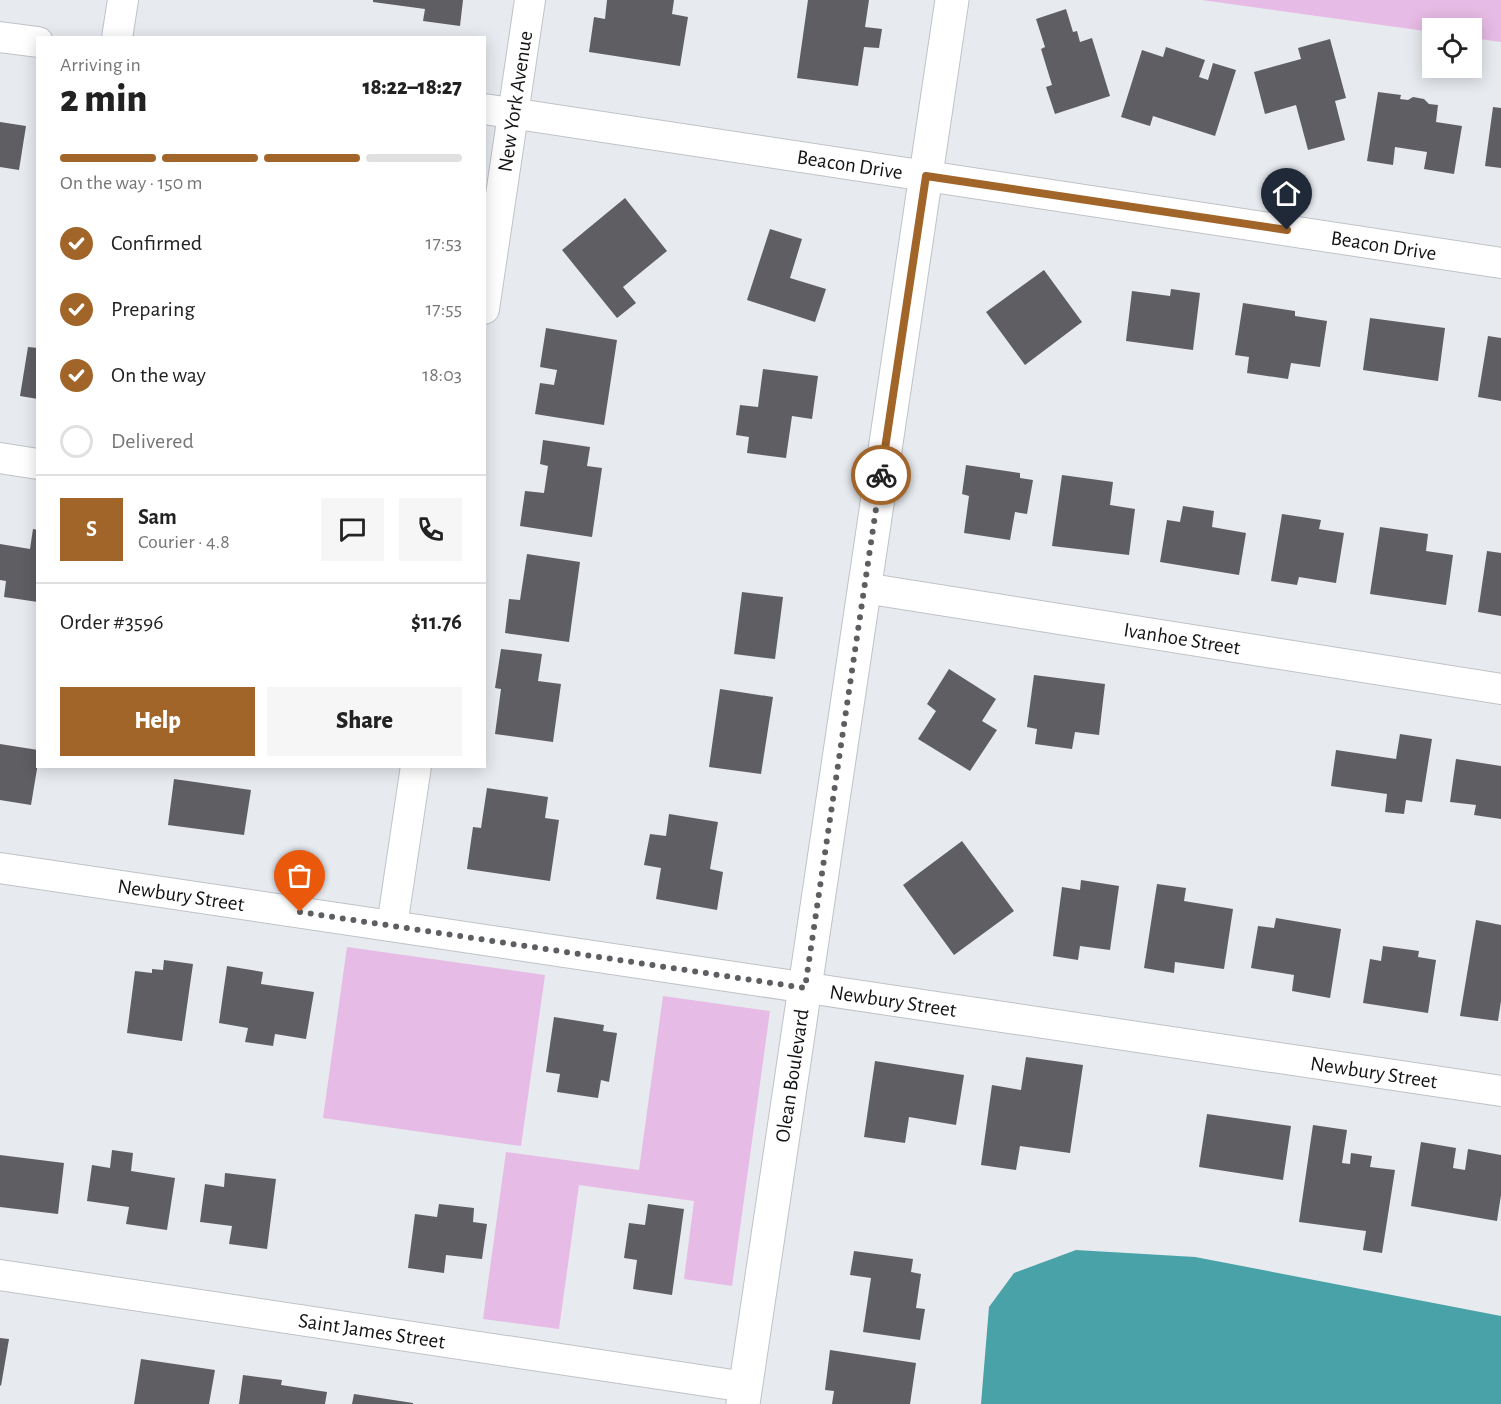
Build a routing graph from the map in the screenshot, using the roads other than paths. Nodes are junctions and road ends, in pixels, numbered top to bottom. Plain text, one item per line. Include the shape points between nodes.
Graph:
1 (123, 0) edge
2 (530, 0) edge
3 (952, 0) edge
4 (117, 36) edge
5 (0, 37) edge
6 (36, 42) edge
7 (486, 109) edge
8 (514, 113) junction
9 (926, 176) junction
10 (1501, 262) edge
11 (486, 296) edge
12 (0, 458) edge
13 (36, 464) edge
14 (864, 588) junction
15 (1501, 689) edge
16 (416, 768) edge
17 (0, 868) edge
18 (392, 926) junction
19 (805, 988) junction
20 (1501, 1091) edge
21 (0, 1275) edge
22 (745, 1395) edge

1 - 4 street
2 - 8 street, New York Avenue
3 - 9 street, Olean Boulevard
5 - 6 street
7 - 8 street, Beacon Drive
8 - 9 street, Beacon Drive
8 - 11 street, New York Avenue
9 - 10 street, Beacon Drive
9 - 14 street, Olean Boulevard
12 - 13 street
14 - 15 street, Ivanhoe Street
14 - 19 street, Olean Boulevard
16 - 18 street
17 - 18 street, Newbury Street
18 - 19 street, Newbury Street
19 - 20 street, Newbury Street
19 - 22 street, Olean Boulevard
21 - 22 street, Saint James Street

